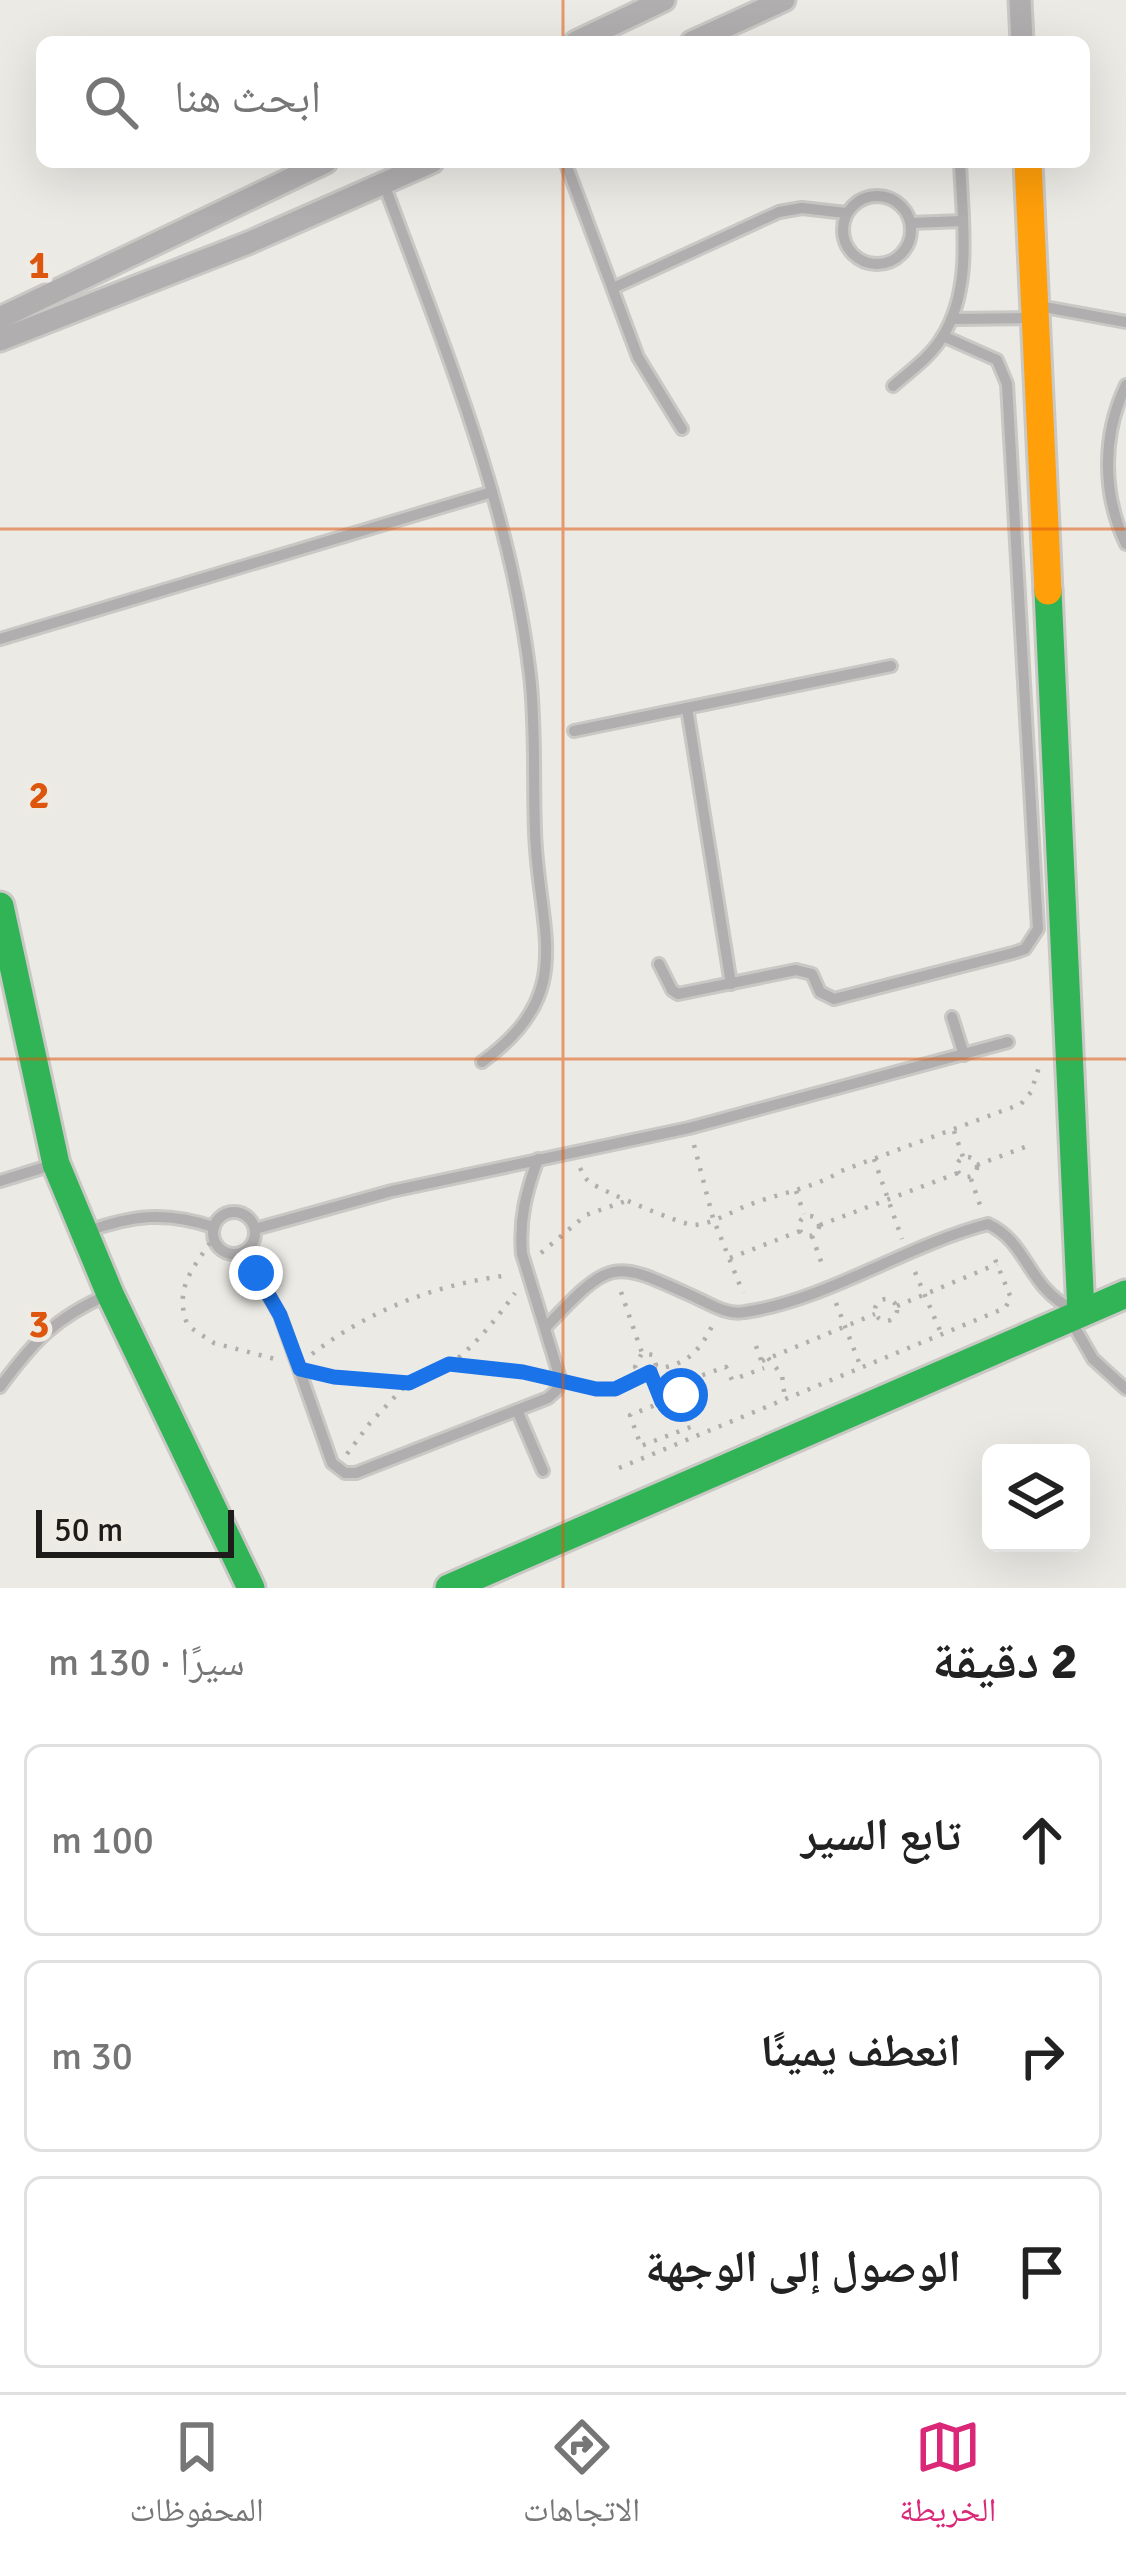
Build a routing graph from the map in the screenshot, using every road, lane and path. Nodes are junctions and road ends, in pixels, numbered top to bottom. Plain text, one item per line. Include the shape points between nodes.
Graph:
1 (664, 0) edge
2 (784, 0) edge
3 (1020, 0) edge
4 (589, 36) edge
5 (705, 36) edge
6 (1022, 36) edge
7 (313, 168) edge
8 (419, 168) edge
9 (568, 168) edge
10 (960, 168) edge
11 (1028, 168) edge
12 (384, 184) junction
13 (846, 214) junction
14 (962, 221) junction
15 (911, 223) junction
16 (613, 288) junction
17 (1036, 311) junction
18 (0, 318) edge
19 (952, 319) junction
20 (1126, 322) edge
21 (943, 337) junction
22 (0, 340) edge
23 (1126, 385) edge
24 (893, 386) dead end
25 (682, 429) dead end
26 (492, 492) junction
27 (1126, 544) edge
28 (0, 639) edge
29 (891, 666) dead end
30 (687, 708) junction
31 (574, 731) dead end
32 (0, 906) edge
33 (658, 964) dead end
34 (730, 984) junction
35 (952, 1017) dead end
36 (1008, 1042) joint
37 (964, 1055) junction
38 (482, 1062) dead end
39 (689, 1128) junction
40 (954, 1131) junction
41 (1033, 1144) dead end
42 (579, 1150) junction
43 (963, 1157) junction
44 (538, 1160) junction
45 (56, 1164) junction
46 (977, 1165) junction
47 (958, 1173) junction
48 (970, 1177) junction
49 (0, 1181) edge
50 (796, 1191) junction
51 (626, 1201) junction
52 (805, 1216) junction
53 (713, 1218) junction
54 (988, 1224) junction
55 (820, 1225) junction
56 (255, 1229) junction
57 (800, 1231) junction
58 (82, 1233) junction
59 (213, 1233) junction
60 (988, 1243) dead end
61 (243, 1252) junction
62 (730, 1258) junction
63 (997, 1264) junction
64 (613, 1270) junction
65 (528, 1273) junction
66 (110, 1294) junction
67 (1126, 1294) edge
68 (897, 1306) junction
69 (718, 1308) junction
70 (749, 1311) junction
71 (875, 1314) junction
72 (1075, 1315) junction
73 (546, 1327) junction
74 (756, 1346) dead end
75 (641, 1353) junction
76 (764, 1362) junction
77 (449, 1364) junction
78 (299, 1366) junction
79 (651, 1372) junction
80 (560, 1378) junction
81 (691, 1379) dead end
82 (769, 1382) dead end
83 (409, 1383) junction
84 (0, 1387) edge
85 (1126, 1388) edge
86 (785, 1400) junction
87 (662, 1402) junction
88 (518, 1410) junction
89 (619, 1468) dead end
90 (338, 1469) junction
91 (543, 1471) dead end
92 (250, 1588) edge
93 (448, 1588) edge

1 - 4 street
2 - 5 street
3 - 6 street
7 - 18 street
8 - 12 street
9 - 16 lane
10 - 14 lane
11 - 17 street
12 - 22 street
12 - 26 lane
13 - 15 lane via 875,195 898,202
13 - 15 lane via 848,248 878,264 908,246
13 - 16 lane via 779,212
14 - 15 lane
14 - 19 lane
16 - 25 lane via 638,357
17 - 19 lane
17 - 20 lane
17 - 72 street
19 - 21 lane
21 - 24 lane
21 - 34 lane via 997,360 1007,384 1038,929 1025,949 842,998 826,997 812,974 796,970
23 - 27 lane via 1110,430 1107,472
26 - 28 lane
26 - 38 lane via 529,670 548,964 538,1004 515,1038
29 - 30 lane
30 - 31 lane
30 - 34 lane
32 - 45 street
33 - 34 lane via 678,994
35 - 37 lane
36 - 37 lane
36 - 40 path via 1032,1043 1041,1057 1027,1099
37 - 39 lane
39 - 42 lane
39 - 53 path
40 - 43 path
40 - 50 path
41 - 46 path
42 - 44 lane
42 - 51 path via 588,1181
43 - 46 path
43 - 47 path
44 - 56 lane
44 - 65 lane via 521,1215
45 - 49 lane
45 - 58 street
46 - 48 path
47 - 48 path
47 - 55 path
48 - 54 path
50 - 52 path
50 - 53 path
51 - 53 path via 688,1224
51 - 65 path via 568,1226
52 - 55 path
52 - 57 path
53 - 62 path
54 - 70 lane
54 - 72 lane via 1016,1244 1045,1291
55 - 57 path via 812,1236
56 - 59 lane via 241,1212 229,1212
56 - 61 lane
57 - 62 path
58 - 59 lane via 167,1215
58 - 66 street
59 - 61 lane via 220,1249
59 - 78 path via 185,1279 188,1326 231,1349
60 - 63 path
61 - 78 lane
62 - 70 path
63 - 68 path
63 - 86 path via 1009,1306
64 - 69 lane via 637,1271
64 - 73 lane via 590,1281
64 - 75 path
65 - 73 lane
65 - 77 path
65 - 78 path via 429,1291 382,1310
66 - 84 lane via 66,1313
66 - 92 street
67 - 72 street
68 - 71 path via 890,1321
68 - 71 path via 882,1299
69 - 70 lane
69 - 79 path via 689,1360
71 - 76 path
72 - 85 lane via 1094,1359
72 - 93 street
73 - 80 lane
74 - 76 path
75 - 79 path via 652,1355
75 - 79 path via 635,1367
76 - 81 path via 732,1380 726,1367
76 - 82 path
76 - 86 path via 782,1375
77 - 80 path
77 - 83 path
78 - 83 path
78 - 90 lane
79 - 80 path via 615,1389
79 - 87 path
80 - 88 lane via 553,1395
83 - 90 path
86 - 89 path
87 - 87 path via 681,1395 693,1426 641,1446 630,1414
88 - 90 lane via 356,1473
88 - 91 lane

